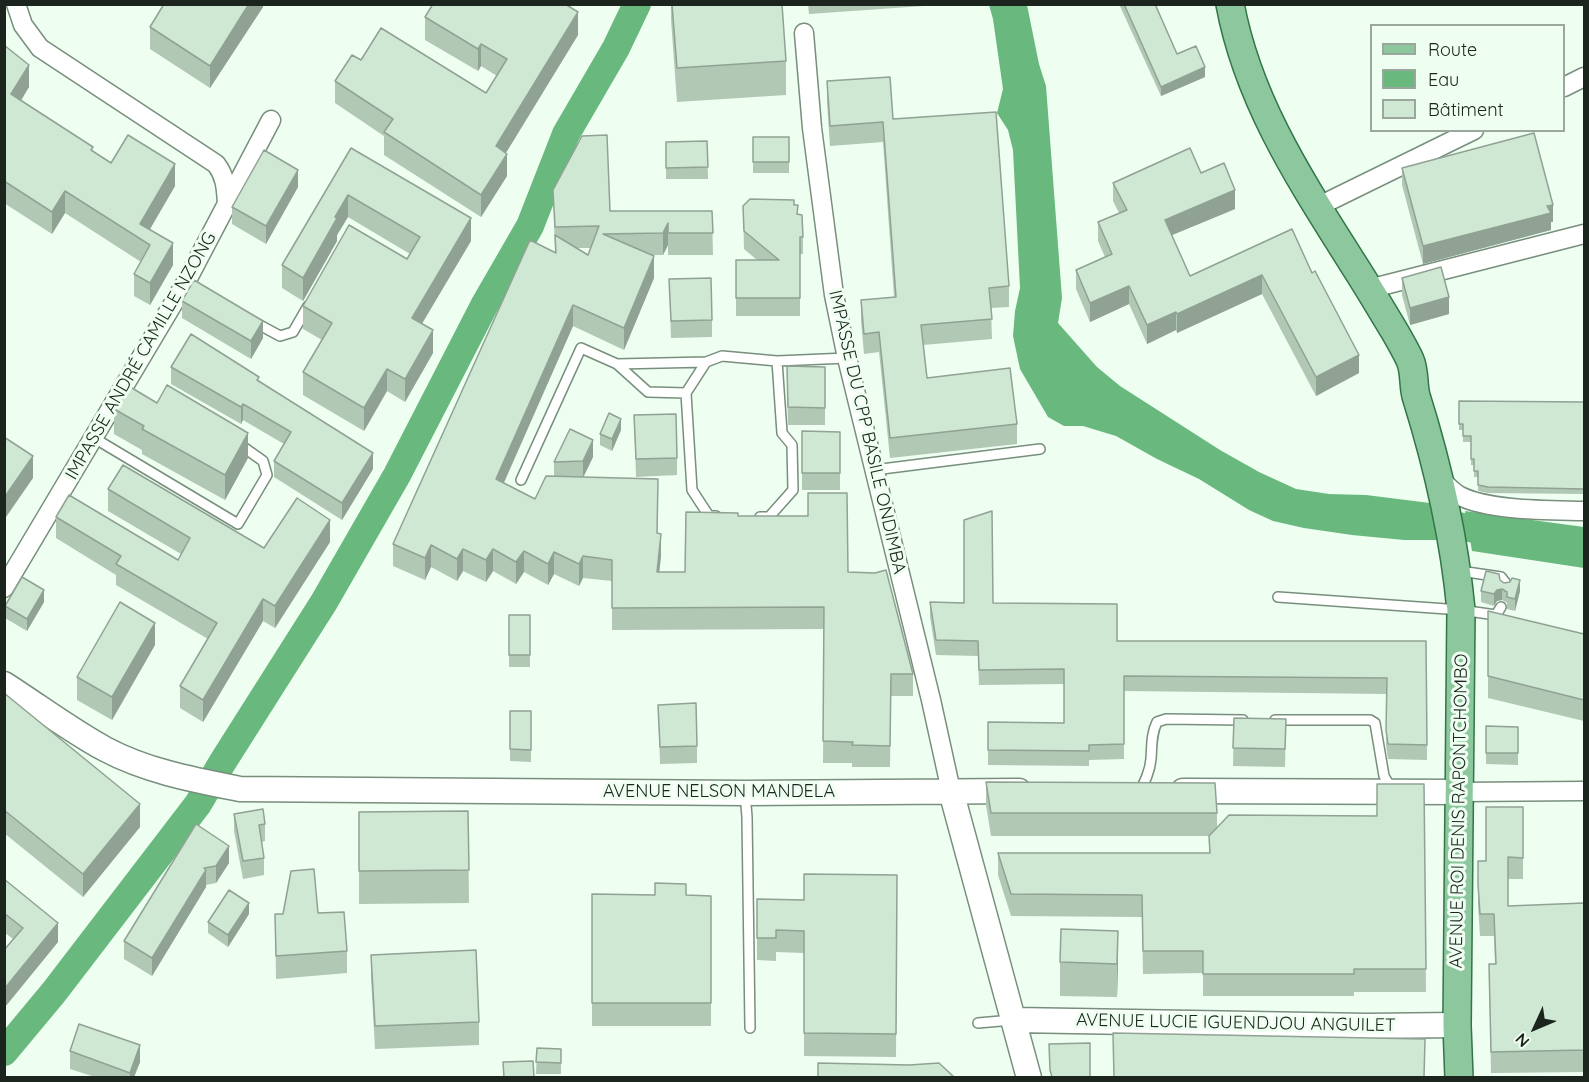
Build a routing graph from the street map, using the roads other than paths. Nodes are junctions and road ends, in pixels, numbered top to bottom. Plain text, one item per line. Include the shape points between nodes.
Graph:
1 (16, 4) edge
2 (1215, 4) edge
3 (1230, 4) edge
4 (804, 33) dead end
5 (1584, 77) edge
6 (1565, 86) edge
7 (271, 120) dead end
8 (1470, 132) edge
9 (227, 204) junction
10 (1317, 207) junction
11 (1584, 234) edge
12 (1369, 289) junction
13 (310, 302) edge
14 (242, 315) edge
15 (847, 358) junction
16 (777, 361) junction
17 (706, 362) junction
18 (617, 364) junction
19 (686, 393) junction
20 (1415, 393) junction
21 (94, 438) junction
22 (231, 439) edge
23 (1040, 449) dead end
24 (874, 470) junction
25 (521, 480) dead end
26 (1442, 490) junction
27 (1584, 511) edge
28 (721, 516) edge
29 (745, 517) edge
30 (1456, 558) junction
31 (4, 588) edge
32 (1506, 588) edge
33 (1278, 597) dead end
34 (1501, 608) dead end
35 (1461, 610) junction
36 (4, 684) edge
37 (1250, 720) edge
38 (1262, 720) edge
39 (1393, 790) junction
40 (1584, 790) edge
41 (951, 791) junction
42 (1046, 791) edge
43 (1128, 791) joint
44 (1460, 792) junction
45 (745, 794) junction
46 (1015, 1020) junction
47 (978, 1023) dead end
48 (1457, 1025) junction
49 (750, 1028) dead end
50 (1029, 1077) edge
51 (1459, 1077) edge

1 - 9 street via 23,25 40,48 216,164 223,173
2 - 20 main road via 1222,41 1258,134 1301,212
3 - 10 main road via 1259,99
4 - 15 street, IMPASSE DU CPP BASILE ONDIMBA via 821,201
5 - 6 street
7 - 9 street, IMPASSE ANDRÉ CAMILLE NZONG
8 - 10 street
9 - 21 street, IMPASSE ANDRÉ CAMILLE NZONG via 190,285
10 - 12 main road
11 - 12 street
12 - 20 main road via 1411,362
13 - 14 lane via 293,332 280,336
15 - 16 lane
15 - 24 street, IMPASSE DU CPP BASILE ONDIMBA
16 - 17 lane via 722,356
16 - 29 lane via 782,433 792,445 793,489 769,517
17 - 18 lane
17 - 19 lane
18 - 19 lane via 648,392
18 - 25 lane via 581,348
19 - 28 lane via 692,490 709,516
20 - 26 main road, AVENUE ROI DENIS RAPONTCHOMBO
21 - 22 lane via 238,524 267,475 263,461
21 - 31 street, IMPASSE ANDRÉ CAMILLE NZONG
23 - 24 lane
24 - 41 street, IMPASSE DU CPP BASILE ONDIMBA
26 - 27 street via 1496,506
26 - 30 main road, AVENUE ROI DENIS RAPONTCHOMBO
30 - 32 lane via 1501,578
30 - 35 main road, AVENUE ROI DENIS RAPONTCHOMBO
33 - 35 lane
34 - 35 lane via 1496,615
35 - 44 main road, AVENUE ROI DENIS RAPONTCHOMBO
36 - 45 main road, AVENUE NELSON MANDELA via 105,749 177,776 240,789
37 - 43 lane via 1157,722 1152,731 1148,777
38 - 39 lane via 1370,720 1375,723 1384,776
39 - 43 main road
39 - 44 main road
40 - 44 street
41 - 42 main road, AVENUE NELSON MANDELA
41 - 45 main road, AVENUE NELSON MANDELA
41 - 46 main road
44 - 48 main road, AVENUE ROI DENIS RAPONTCHOMBO
45 - 49 lane
46 - 47 lane
46 - 48 main road, AVENUE LUCIE IGUENDJOU ANGUILET
46 - 50 main road
48 - 51 main road, AVENUE ROI DENIS RAPONTCHOMBO

